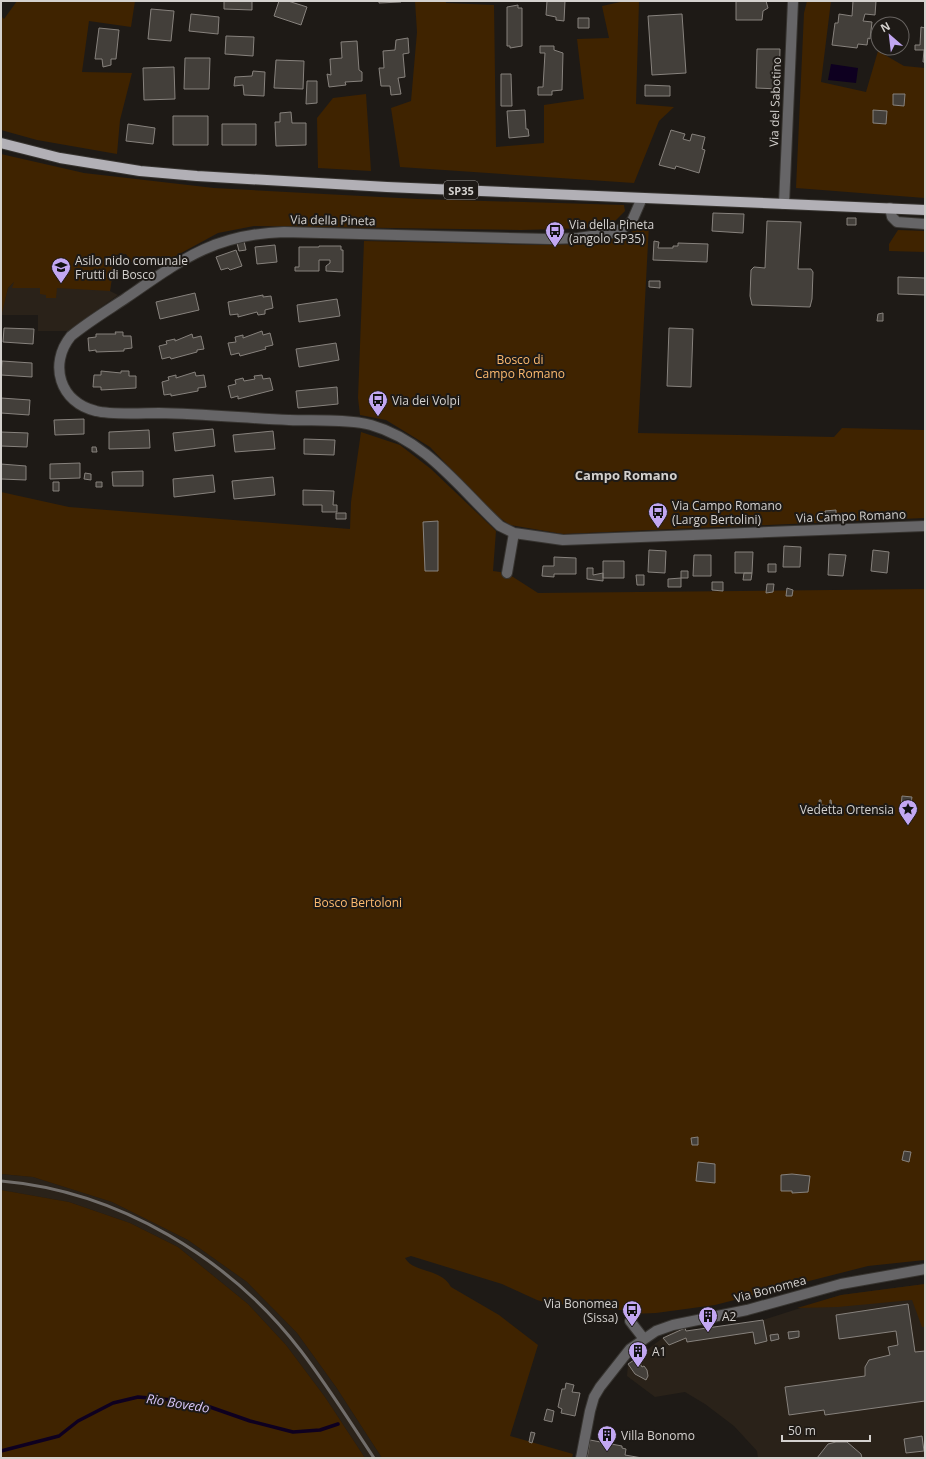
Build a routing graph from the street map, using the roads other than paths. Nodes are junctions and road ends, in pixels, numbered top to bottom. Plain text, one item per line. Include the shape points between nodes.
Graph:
1 (793, 1) edge
2 (1, 143) edge
3 (642, 198) junction
4 (784, 204) junction
5 (890, 208) junction
6 (925, 210) edge
7 (925, 224) edge
8 (925, 526) edge
9 (514, 533) junction
10 (507, 572) dead end
11 (925, 1269) edge
12 (630, 1321) dead end
13 (644, 1339) junction
14 (581, 1458) edge

1 - 4 street, Via del Sabotino
2 - 3 main road, SP35 via 67,159 183,175
3 - 4 main road, SP35
3 - 9 street, Via della Pineta via 632,221 623,228 599,235 550,239 277,232 250,234 221,241 178,262 80,328 63,345 59,371 67,393 81,406 97,412 323,421 376,427 404,439 432,458 500,526
4 - 5 main road, SP35
5 - 6 main road, SP35
5 - 7 street via 892,217 897,222
8 - 9 street, Via Campo Romano via 563,540
9 - 10 street
11 - 13 street, Via Bonomea via 867,1278 747,1310 673,1325
12 - 13 street
13 - 14 street, Via Bonomea via 622,1358 594,1397

